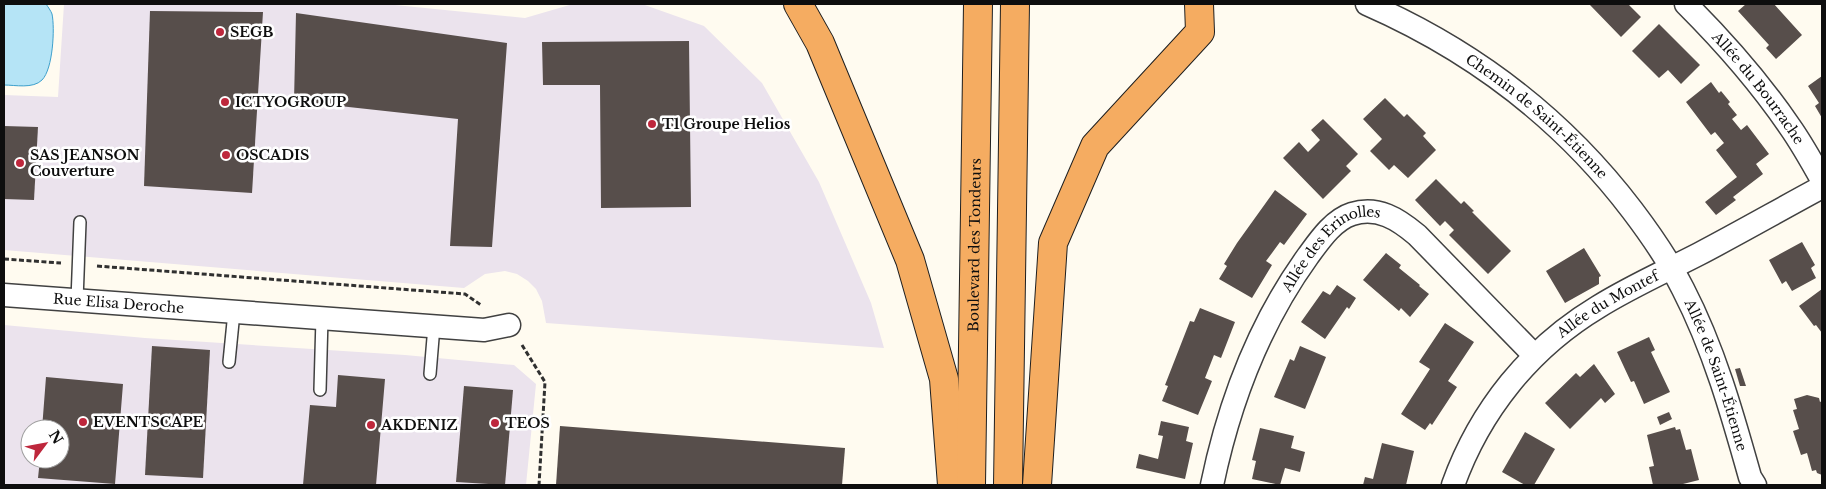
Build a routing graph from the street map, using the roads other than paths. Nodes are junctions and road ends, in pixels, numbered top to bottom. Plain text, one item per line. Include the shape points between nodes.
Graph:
1 (798, 4) edge
2 (978, 4) edge
3 (1015, 4) edge
4 (1199, 4) edge
5 (1367, 4) edge
6 (1686, 4) edge
7 (1822, 180) edge
8 (1822, 187) edge
9 (80, 222) dead end
10 (1672, 268) junction
11 (4, 295) edge
12 (77, 300) junction
13 (234, 312) junction
14 (322, 318) junction
15 (509, 325) road end
16 (434, 326) junction
17 (1534, 355) junction
18 (229, 362) dead end
19 (430, 374) dead end
20 (320, 390) dead end
21 (952, 485) edge
22 (971, 485) edge
23 (1008, 485) edge
24 (1037, 485) edge
25 (1212, 485) edge
26 (1453, 485) edge
27 (1755, 485) edge

1 - 21 highway via 820,43 910,260 944,379
2 - 22 highway, Boulevard des Tondeurs
3 - 23 highway
4 - 24 highway via 1200,32 1095,146 1053,243
5 - 10 street, Chemin de Saint-Étienne via 1436,37 1496,75 1535,106 1612,184
6 - 7 street, Allée du Bourrache via 1763,91 1790,127
8 - 10 street, Allée du Montef
9 - 12 lane
10 - 17 street, Allée du Montef via 1598,306
10 - 27 street, Allée de Saint-Étienne via 1724,386
11 - 12 street, Rue Elisa Deroche
12 - 13 street, Rue Elisa Deroche
13 - 14 street, Rue Elisa Deroche
13 - 18 lane
14 - 16 street, Rue Elisa Deroche
14 - 20 lane
15 - 16 street, Rue Elisa Deroche via 484,330
16 - 19 lane
17 - 25 street, Allée des Erinolles via 1403,224 1389,215 1376,212 1350,214 1317,243 1292,278 1257,343 1230,412
17 - 26 street, Allée du Montef via 1479,427

